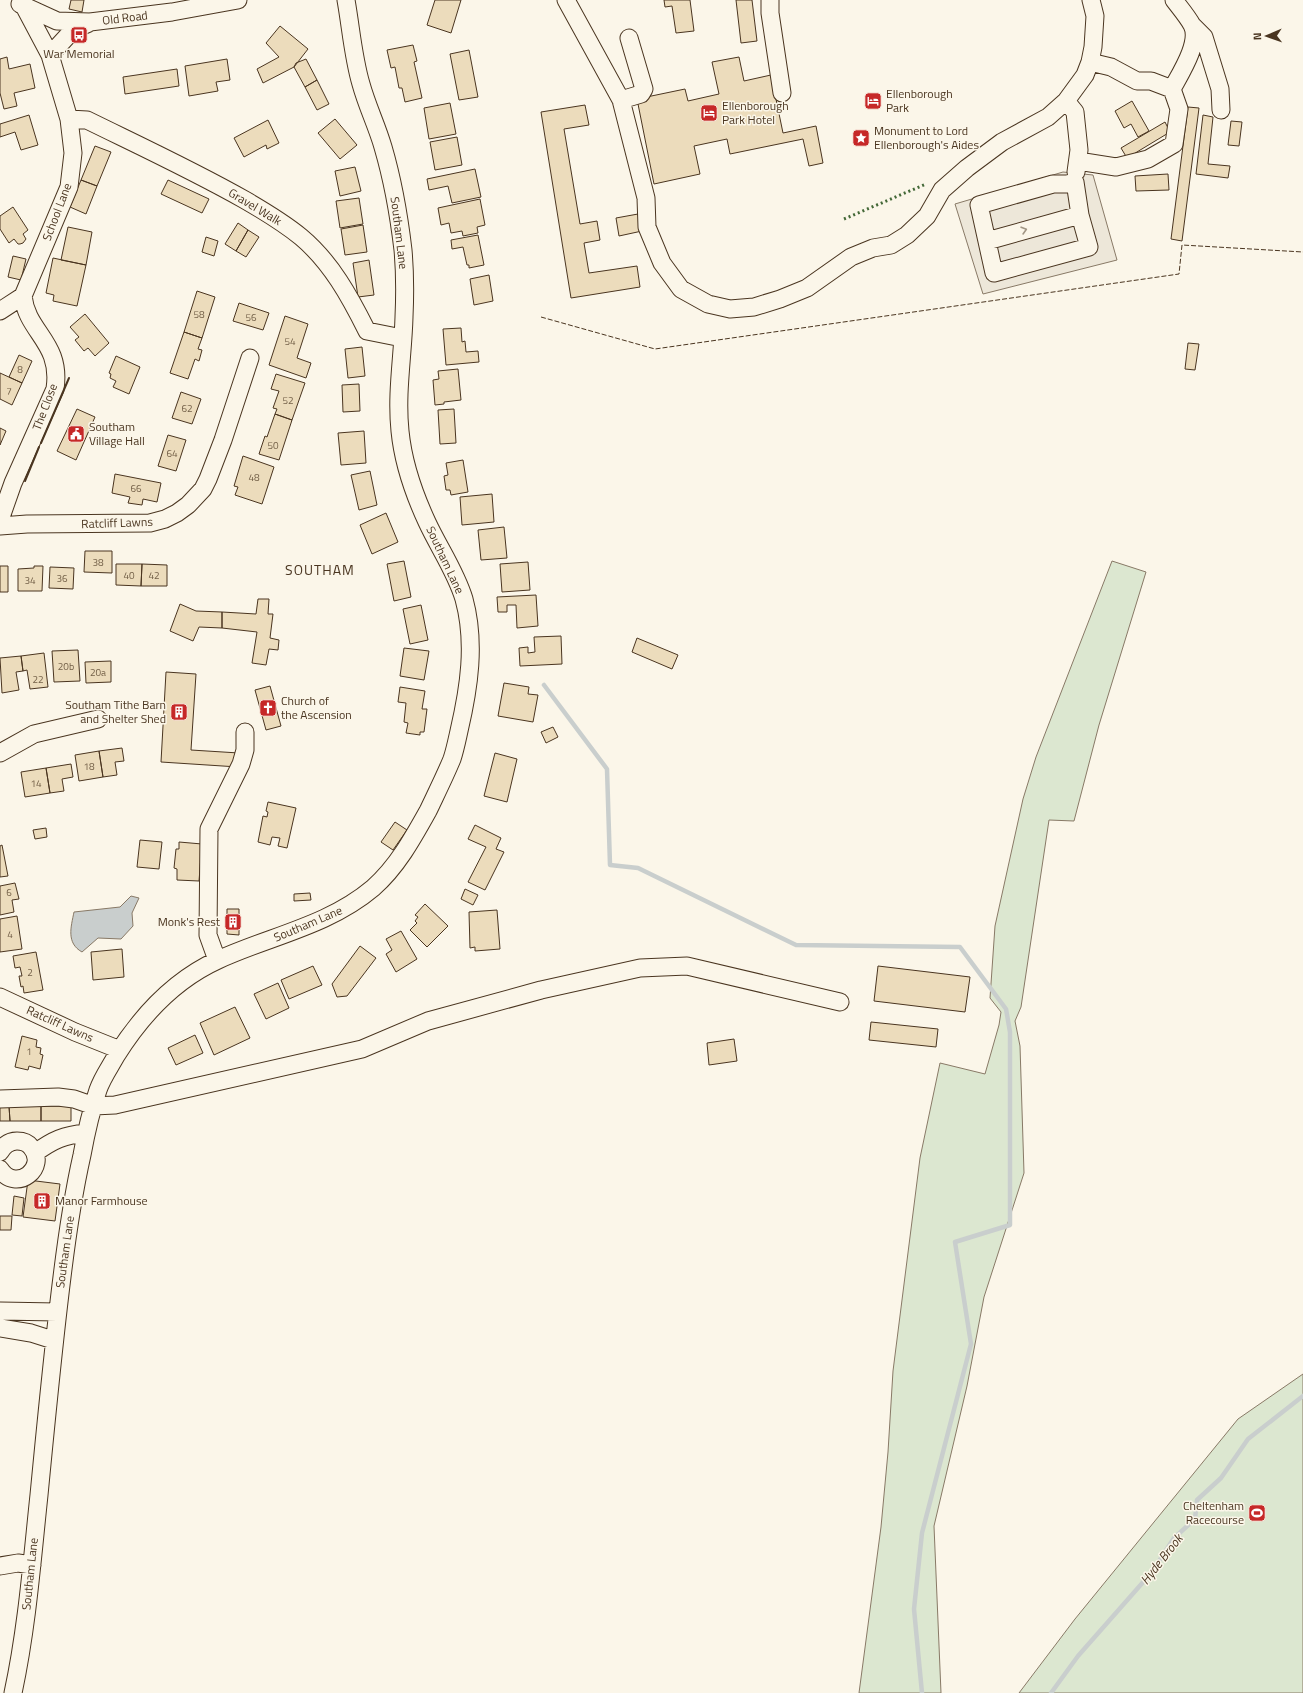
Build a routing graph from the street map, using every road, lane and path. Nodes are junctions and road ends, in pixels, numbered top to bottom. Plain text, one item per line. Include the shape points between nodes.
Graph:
1 (238, 0) edge
2 (346, 0) edge
3 (566, 0) edge
4 (770, 0) edge
5 (1091, 0) edge
6 (1174, 0) edge
7 (20, 3) edge
8 (154, 7) edge
9 (90, 22) junction
10 (1193, 26) junction
11 (629, 38) dead end
12 (50, 55) junction
13 (1090, 62) junction
14 (1172, 89) junction
15 (782, 93) dead end
16 (621, 100) junction
17 (1066, 101) junction
18 (1221, 110) dead end
19 (69, 120) junction
20 (1078, 161) junction
21 (1075, 182) junction
22 (1080, 214) junction
23 (987, 241) junction
24 (23, 296) junction
25 (0, 311) edge
26 (402, 338) junction
27 (250, 358) dead end
28 (0, 520) edge
29 (0, 526) edge
30 (98, 719) dead end
31 (245, 732) dead end
32 (0, 752) edge
33 (217, 960) junction
34 (0, 997) edge
35 (840, 1002) dead end
36 (120, 1050) junction
37 (0, 1099) edge
38 (94, 1106) junction
39 (86, 1133) junction
40 (0, 1152) edge
41 (35, 1153) junction
42 (0, 1169) edge
43 (0, 1311) edge
44 (57, 1312) junction
45 (0, 1328) edge
46 (53, 1340) junction
47 (32, 1564) junction
48 (0, 1566) edge
49 (13, 1693) edge

1 - 8 street, Old Road
2 - 26 street, Southam Lane via 361,84 383,148 398,217 405,279
3 - 16 street
4 - 15 street
5 - 13 street via 1095,16
6 - 10 street
7 - 9 street, Old Road via 57,21
7 - 12 street, School Lane
8 - 9 street, Old Road
9 - 12 street via 73,30
10 - 14 street via 1195,34 1192,48
10 - 18 street via 1204,37 1220,89
11 - 16 street via 644,89 641,94
12 - 19 street, School Lane
13 - 14 street via 1111,67 1137,81 1151,81
13 - 17 street via 1085,75
14 - 20 street via 1179,109 1174,144 1148,159 1116,167
16 - 17 street via 646,198 647,227 662,263 681,289 708,304 730,309 754,307 780,299 807,288 851,257 896,242 927,216 942,190 967,168 1002,142 1048,117
17 - 20 street via 1075,112
19 - 24 street, School Lane via 73,153 69,187
19 - 26 street, Gravel Walk via 87,120 221,186 264,212 301,237 316,252 346,290 367,331
20 - 21 street
21 - 22 street
21 - 23 street via 1053,184 979,204
23 -> 22 street
22 - 23 street via 1089,247 994,273
24 - 25 street
24 - 28 street, The Close via 26,309 53,355 56,381 55,389 13,483
26 - 33 street, Southam Lane via 399,400 404,456 415,495 464,599 470,628 470,672 453,757 414,837 389,871 373,887 346,908 321,921
27 - 29 street, Ratcliff Lawns via 208,479 196,498 177,513 150,523
30 - 32 street via 34,734
31 - 33 street via 245,750 241,764 209,829 208,935
33 - 36 street, Southam Lane via 186,978 159,1001 138,1024
34 - 36 street, Ratcliff Lawns
35 - 38 street via 687,966 640,968 541,990 428,1021 362,1049 123,1104
36 - 38 street, Southam Lane via 99,1088
37 - 38 street via 74,1099
38 - 39 street, Southam Lane
39 - 41 street via 67,1135
39 - 44 street, Southam Lane via 73,1199
40 - 41 street via 5,1145 16,1141 28,1144
41 - 42 street via 35,1166 27,1176 14,1179
43 - 44 street
44 - 46 street, Southam Lane
45 - 46 street
46 - 47 street, Southam Lane
47 - 48 street
47 - 49 street, Southam Lane

